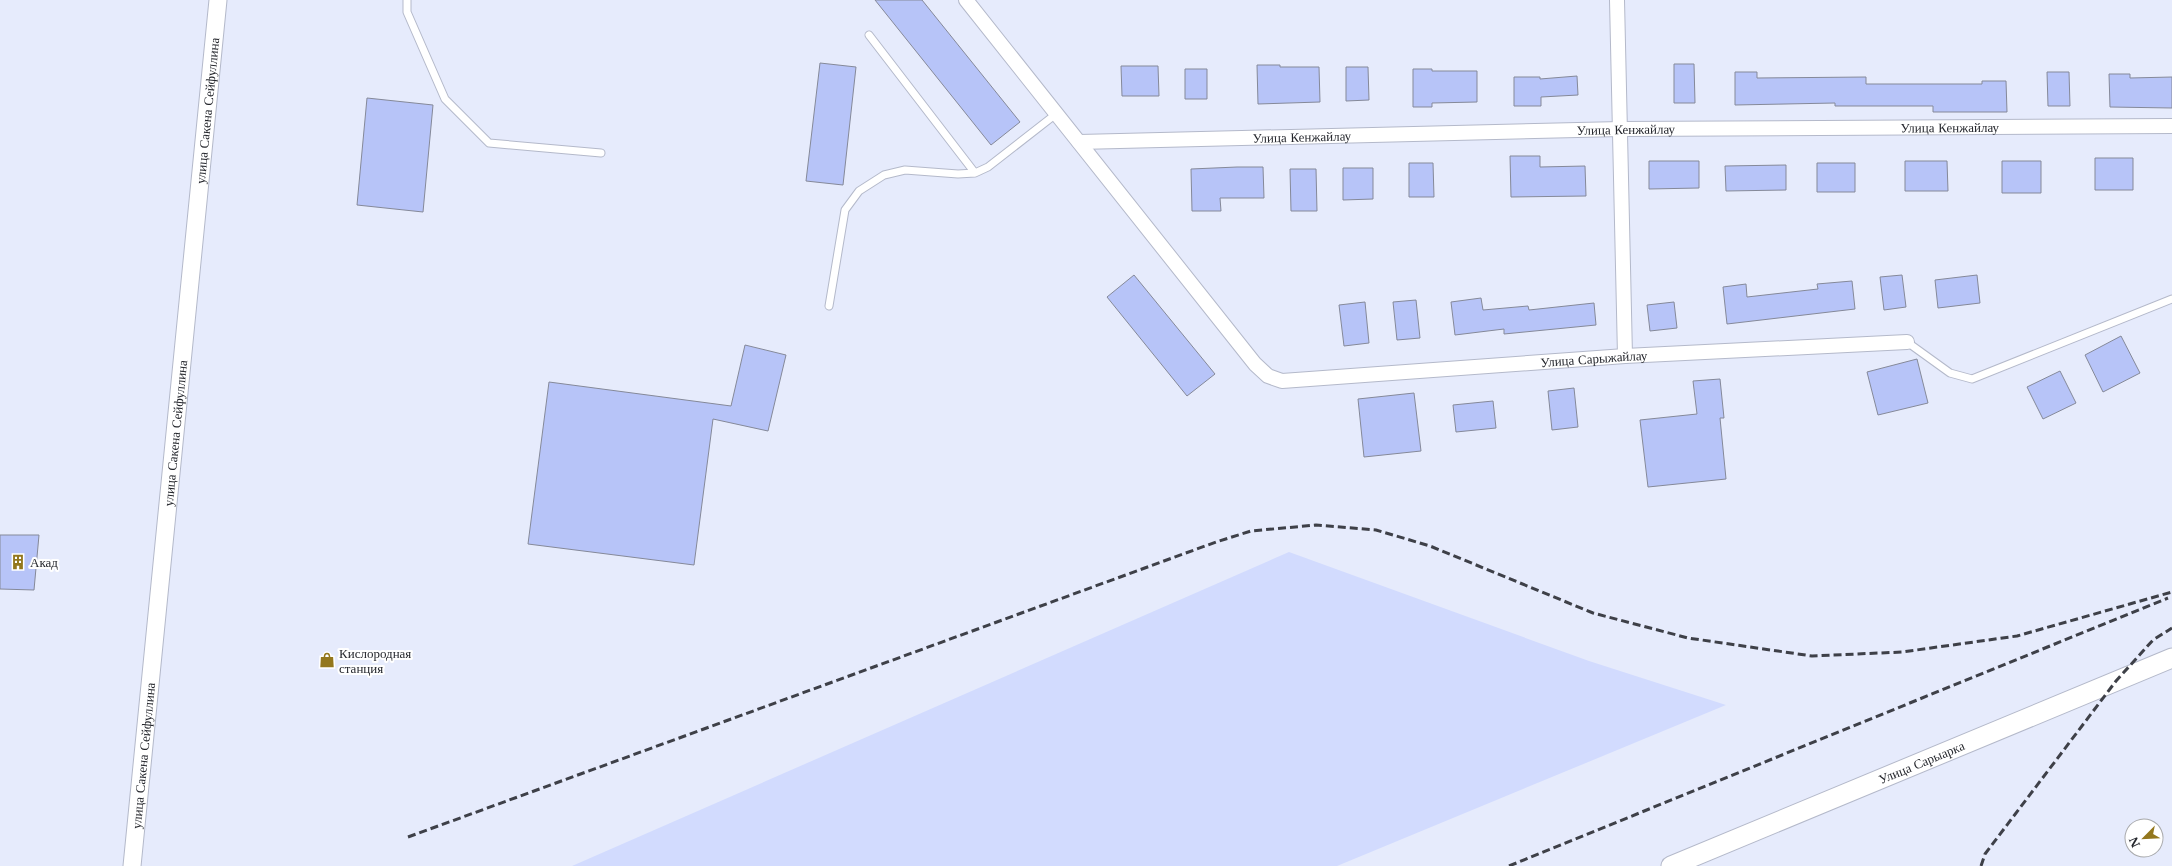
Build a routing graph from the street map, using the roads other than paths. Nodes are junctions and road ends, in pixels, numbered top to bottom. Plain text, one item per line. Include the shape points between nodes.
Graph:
1 (218, 0) edge
2 (407, 0) edge
3 (966, 0) edge
4 (1617, 0) edge
5 (869, 35) dead end
6 (1056, 114) junction
7 (2172, 126) edge
8 (1621, 129) junction
9 (1079, 142) junction
10 (601, 153) dead end
11 (975, 173) junction
12 (2172, 299) edge
13 (829, 306) dead end
14 (1907, 342) joint
15 (1625, 356) junction
16 (2172, 658) edge
17 (132, 866) edge
18 (1671, 866) edge

1 - 17 street, улица Сакена Сейфуллина
2 - 10 lane via 407,12 445,99 489,143
3 - 6 street
4 - 8 street
5 - 11 lane
6 - 9 street
6 - 11 lane via 988,167
7 - 8 street, Улица Кенжайлау
8 - 9 street, Улица Кенжайлау
8 - 15 street
9 - 15 street, Улица Сарыжайлау via 1255,364 1268,376 1282,381
11 - 13 lane via 905,170 884,175 859,191 845,210
12 - 14 lane via 1972,379 1950,373
14 - 15 street, Улица Сарыжайлау
16 - 18 main road, Улица Сарыарка

